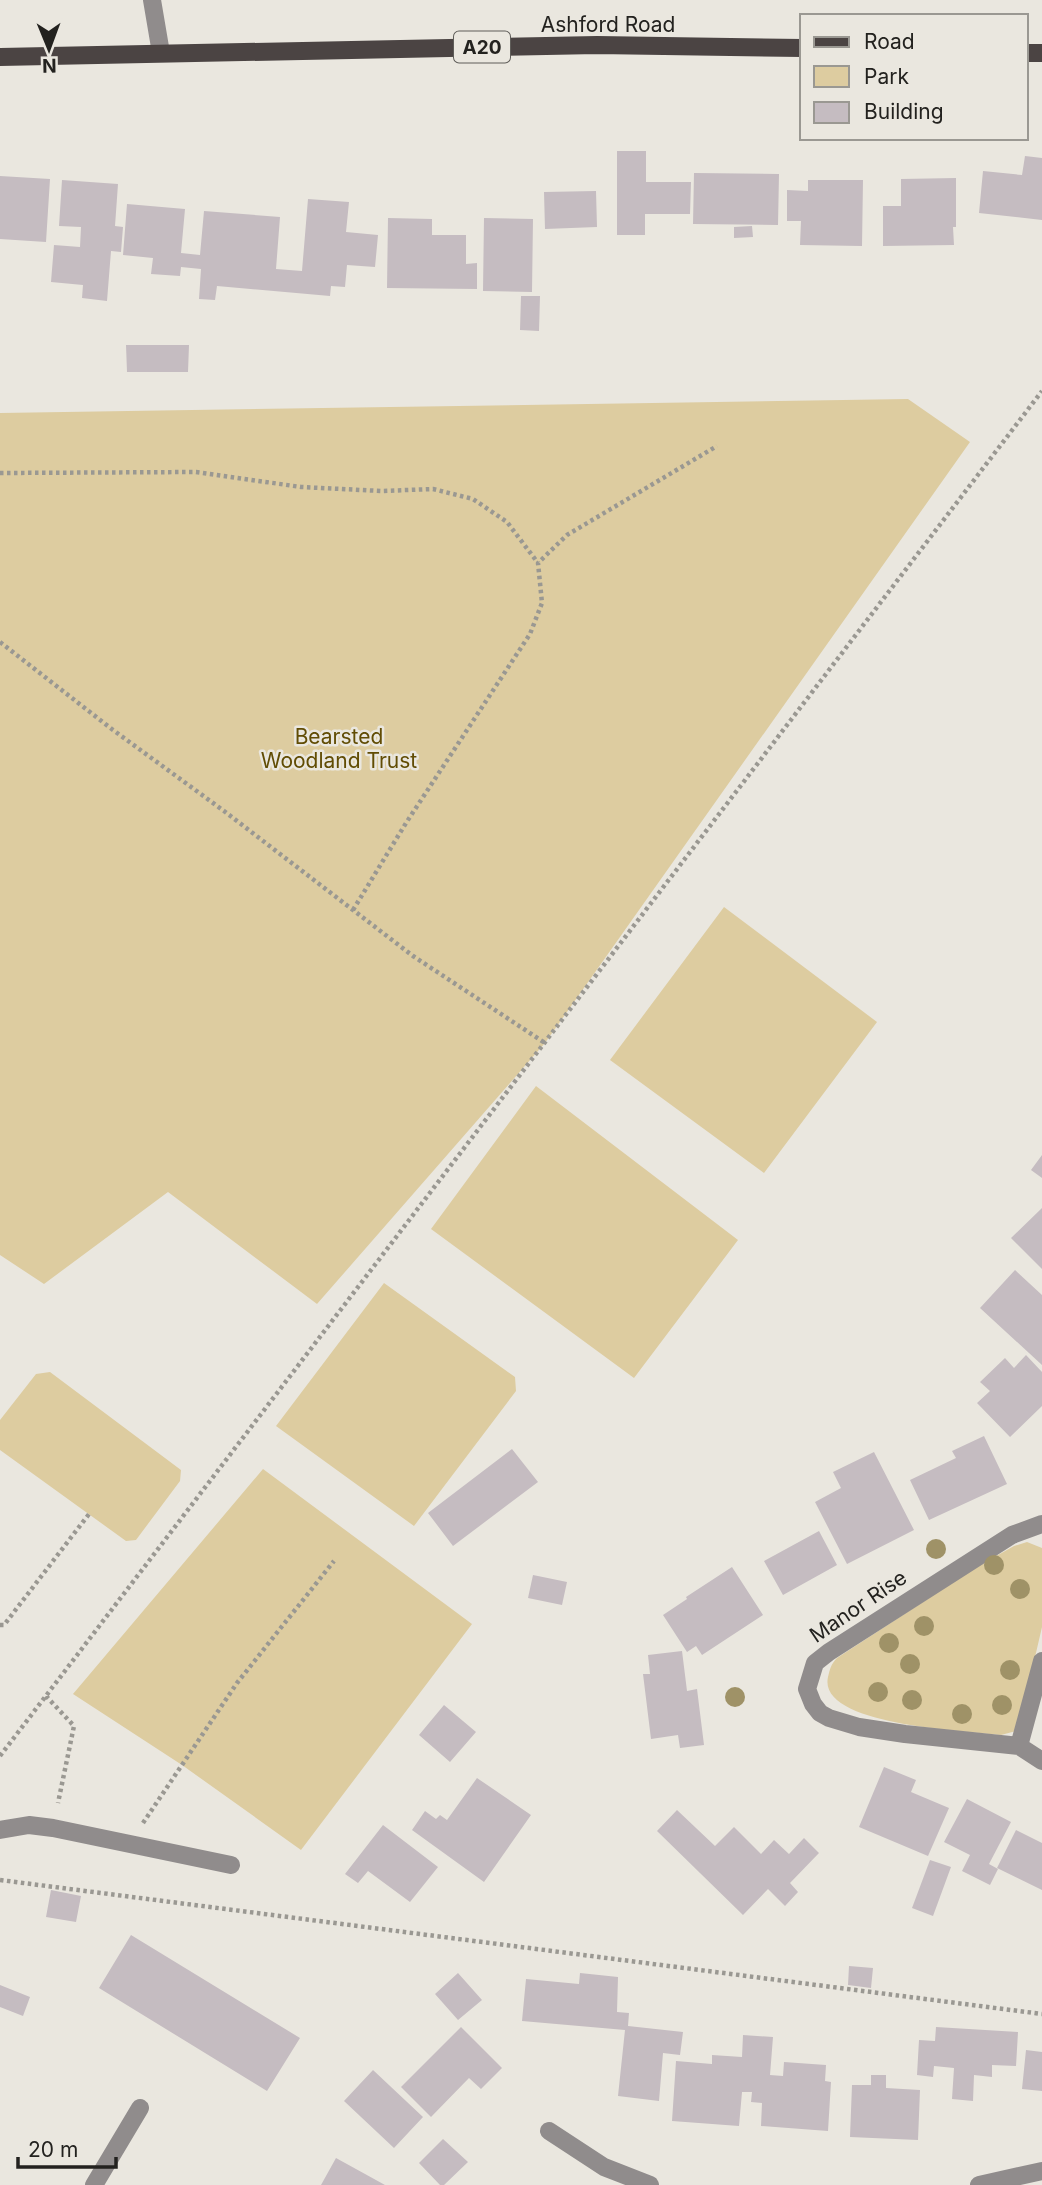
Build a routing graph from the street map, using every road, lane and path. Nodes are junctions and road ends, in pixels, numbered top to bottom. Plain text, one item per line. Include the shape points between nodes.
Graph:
1 (152, 0) edge
2 (800, 48) edge
3 (161, 53) junction
4 (0, 57) edge
5 (1042, 391) edge
6 (717, 446) dead end
7 (0, 473) edge
8 (538, 562) junction
9 (0, 642) edge
10 (353, 910) junction
11 (545, 1043) junction
12 (89, 1514) dead end
13 (1042, 1524) edge
14 (334, 1560) dead end
15 (0, 1625) edge
16 (1042, 1661) edge
17 (46, 1696) junction
18 (1019, 1746) junction
19 (0, 1756) edge
20 (1042, 1761) edge
21 (53, 1828) junction
22 (0, 1830) edge
23 (128, 1844) junction
24 (231, 1865) dead end
25 (0, 1881) edge
26 (1042, 2014) edge
27 (140, 2108) dead end
28 (549, 2131) dead end
29 (1042, 2171) edge
30 (94, 2185) edge
31 (650, 2185) edge
32 (979, 2185) edge

1 - 3 street
2 - 3 main road, Ashford Road / A20 via 597,45
3 - 4 main road, Ashford Road / A20
5 - 11 path
6 - 8 path via 567,535
7 - 8 path via 196,472 301,487 433,489 473,499 507,522
8 - 10 path via 542,603 530,634
9 - 10 path
10 - 11 path via 413,956
11 - 17 path
12 - 15 path
13 - 18 street, Manor Rise via 1012,1535 829,1652 815,1663 807,1689 820,1713 843,1723
14 - 23 path via 237,1683
16 - 18 street
17 - 19 path
17 - 21 path via 74,1726
18 - 20 street, Manor Rise
21 - 22 street via 29,1825
21 - 23 street
23 - 24 street
25 - 26 path
27 - 30 street
28 - 31 street via 604,2167
29 - 32 street

